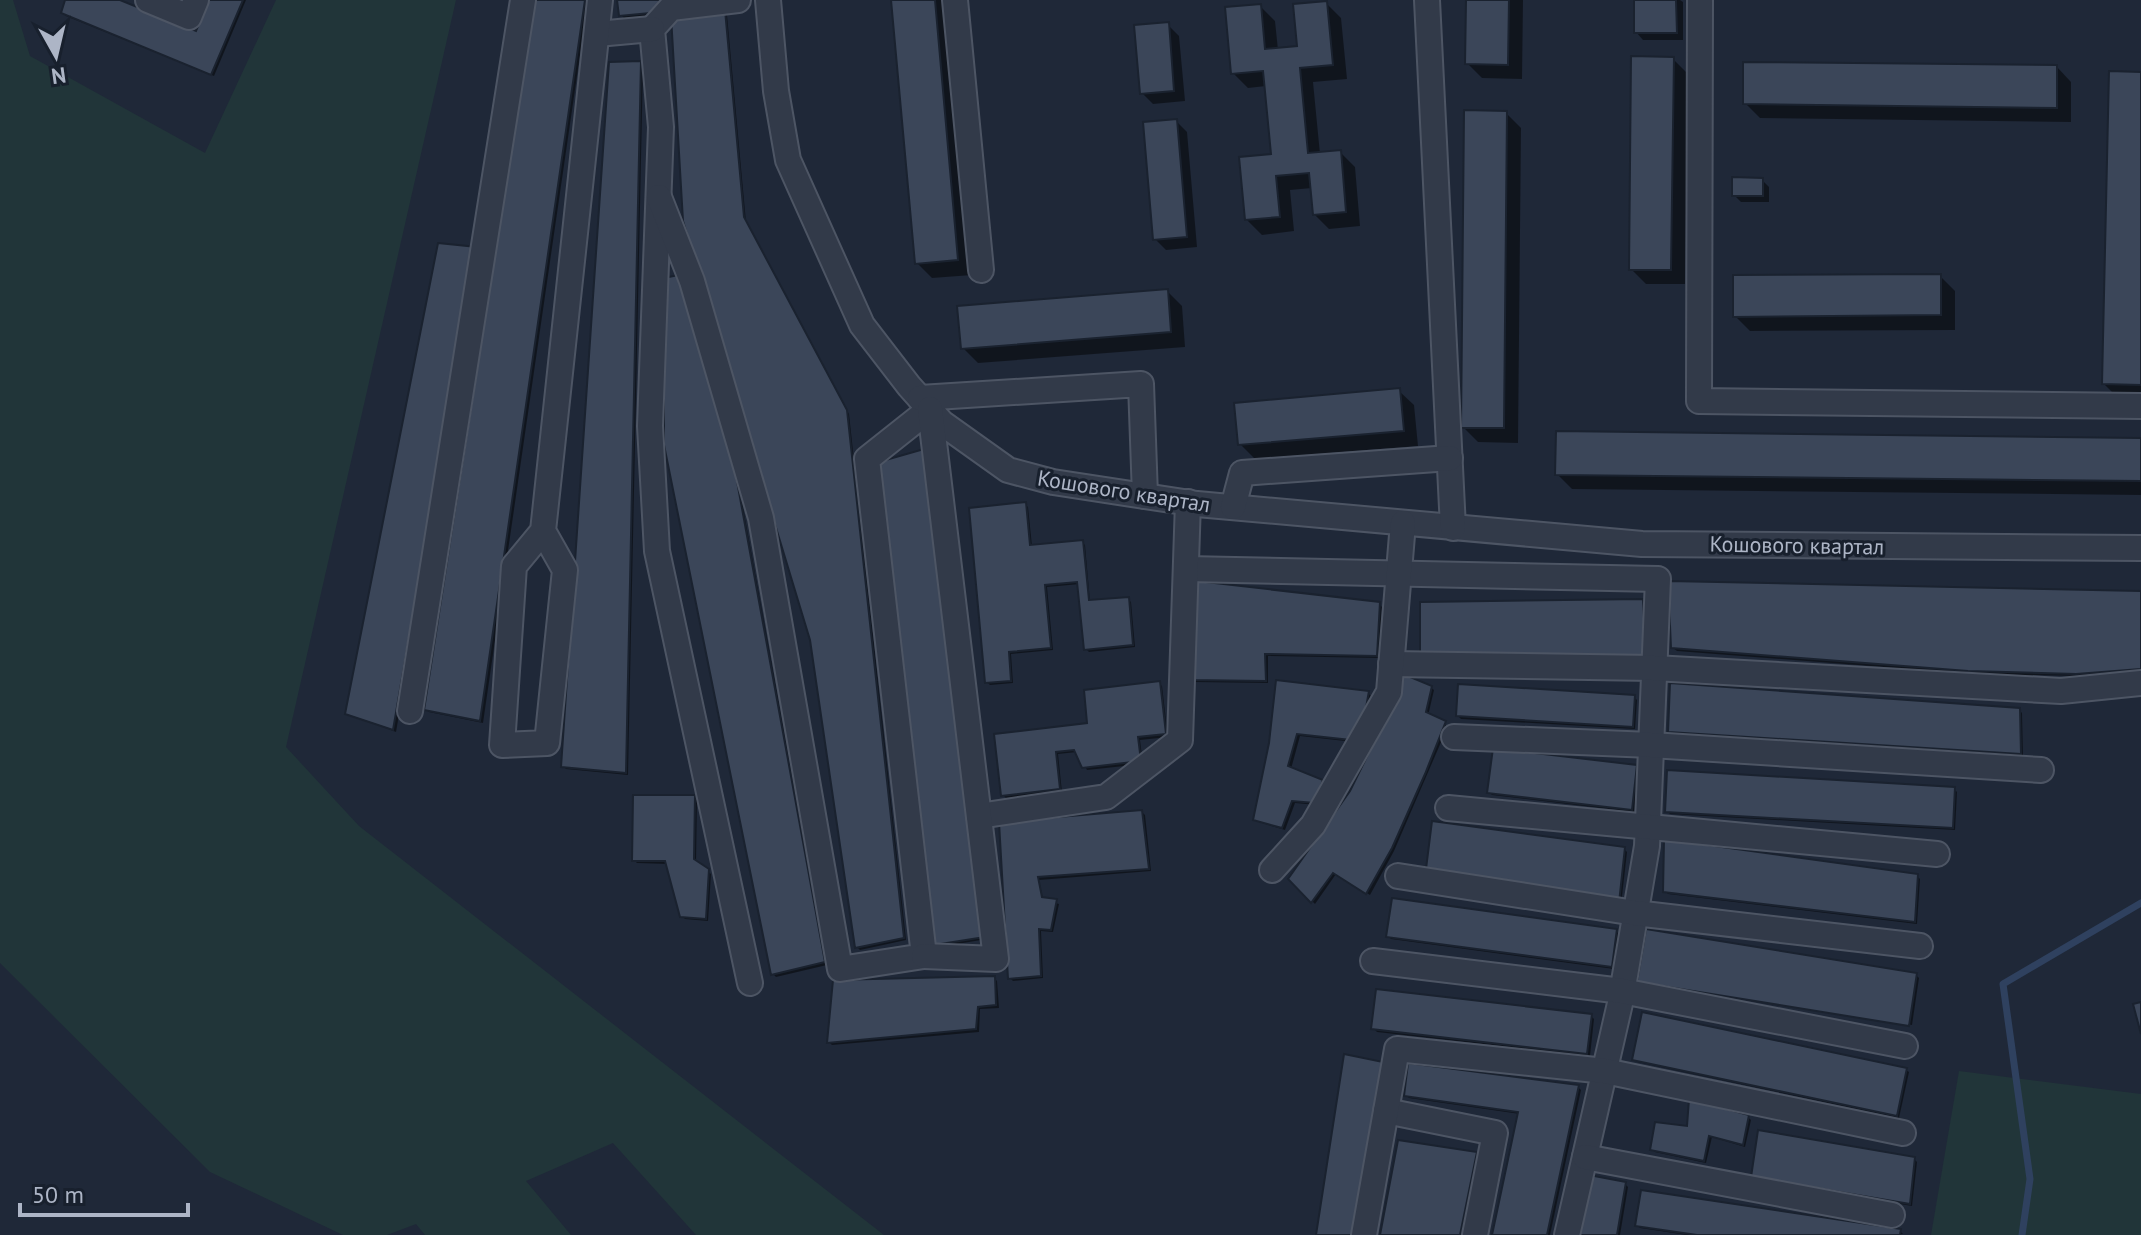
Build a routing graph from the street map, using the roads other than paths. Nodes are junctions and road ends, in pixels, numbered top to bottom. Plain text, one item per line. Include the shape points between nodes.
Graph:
1 (148, 0) edge
2 (196, 0) edge
3 (523, 0) edge
4 (600, 0) edge
5 (738, 0) edge
6 (768, 0) edge
7 (955, 0) edge
8 (1427, 0) edge
9 (1700, 0) edge
10 (652, 29) junction
11 (597, 34) junction
12 (659, 197) junction
13 (981, 270) dead end
14 (925, 404) junction
15 (2141, 406) edge
16 (1450, 458) junction
17 (1145, 496) junction
18 (1188, 502) junction
19 (1233, 507) junction
20 (1403, 523) junction
21 (1453, 528) junction
22 (543, 531) junction
23 (2141, 548) edge
24 (1186, 569) junction
25 (1399, 575) junction
26 (1391, 664) junction
27 (1654, 668) junction
28 (2141, 683) edge
29 (410, 711) dead end
30 (1454, 737) dead end
31 (1651, 745) junction
32 (2041, 770) dead end
33 (1448, 808) dead end
34 (979, 816) junction
35 (1648, 825) junction
36 (1937, 854) dead end
37 (1272, 870) dead end
38 (1398, 876) dead end
39 (1635, 913) junction
40 (1920, 946) dead end
41 (924, 956) junction
42 (1373, 961) dead end
43 (750, 983) dead end
44 (1622, 991) junction
45 (1905, 1046) dead end
46 (1605, 1071) junction
47 (1386, 1111) junction
48 (1903, 1133) dead end
49 (1585, 1157) junction
50 (1892, 1215) dead end
51 (1364, 1235) edge
52 (1475, 1235) edge
53 (1567, 1235) edge

1 - 2 street via 189,17
3 - 29 street
4 - 11 street
5 - 10 street via 671,8
6 - 14 street, Кошового квартал via 788,160 862,325
7 - 13 street
8 - 16 street
9 - 15 street via 1699,401
10 - 11 street
10 - 12 street via 661,127
11 - 22 street
12 - 41 street via 692,281 761,518 840,969
12 - 43 street via 650,426 657,551
14 - 17 street, Кошового квартал via 942,423 1008,470
14 - 17 street via 1141,384
14 - 34 street
14 - 41 street via 867,459
16 - 19 street via 1242,473
16 - 21 street
17 - 18 street, Кошового квартал
18 - 19 street, Кошового квартал
18 - 24 street
19 - 20 street, Кошового квартал
20 - 21 street, Кошового квартал
20 - 25 street
21 - 23 street, Кошового квартал via 1642,544
22 - 22 street via 514,566 502,745 547,743 565,570
24 - 25 street
24 - 34 street via 1180,740 1106,797
25 - 26 street
25 - 27 street via 1658,579
26 - 27 street
26 - 37 street via 1389,692 1313,825
27 - 28 street via 2061,691
27 - 31 street
30 - 31 street
31 - 32 street
31 - 35 street
33 - 35 street
34 - 41 street via 996,959
35 - 36 street
35 - 39 street
38 - 39 street
39 - 40 street
39 - 44 street
42 - 44 street
44 - 45 street
44 - 46 street
46 - 47 street via 1397,1049
46 - 48 street
46 - 49 street
47 - 51 street
47 - 52 street via 1495,1133
49 - 50 street
49 - 53 street

